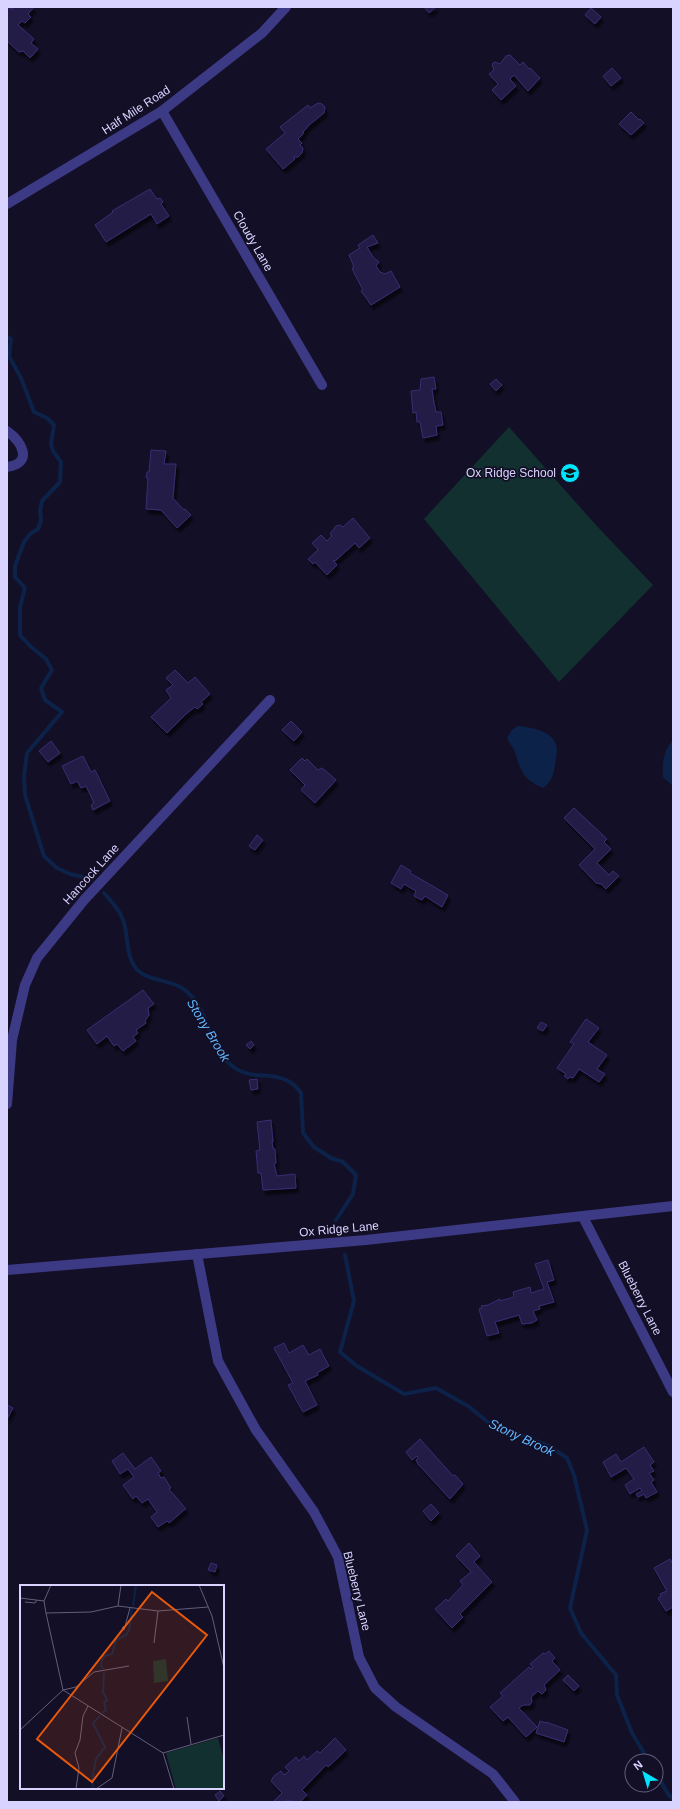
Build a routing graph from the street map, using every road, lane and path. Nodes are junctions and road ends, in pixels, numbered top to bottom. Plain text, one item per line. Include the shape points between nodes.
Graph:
1 (286, 7) edge
2 (162, 111) junction
3 (7, 204) edge
4 (322, 385) dead end
5 (7, 432) edge
6 (7, 467) edge
7 (270, 700) dead end
8 (7, 1104) edge
9 (673, 1206) edge
10 (583, 1217) junction
11 (197, 1254) junction
12 (7, 1270) edge
13 (673, 1392) edge
14 (516, 1802) edge

1 - 2 street, Half Mile Road via 262,33
2 - 3 street, Half Mile Road
2 - 4 street, Cloudy Lane
5 - 6 street via 20,442 23,454 16,465
7 - 8 street, Hancock Lane via 84,900 37,958 25,985 12,1040
9 - 10 street, Ox Ridge Lane
10 - 11 street, Ox Ridge Lane via 366,1240
10 - 13 street, Blueberry Lane
11 - 12 street, Ox Ridge Lane
11 - 14 street, Blueberry Lane via 218,1361 256,1430 314,1512 338,1557 359,1657 375,1688 396,1707 493,1774

